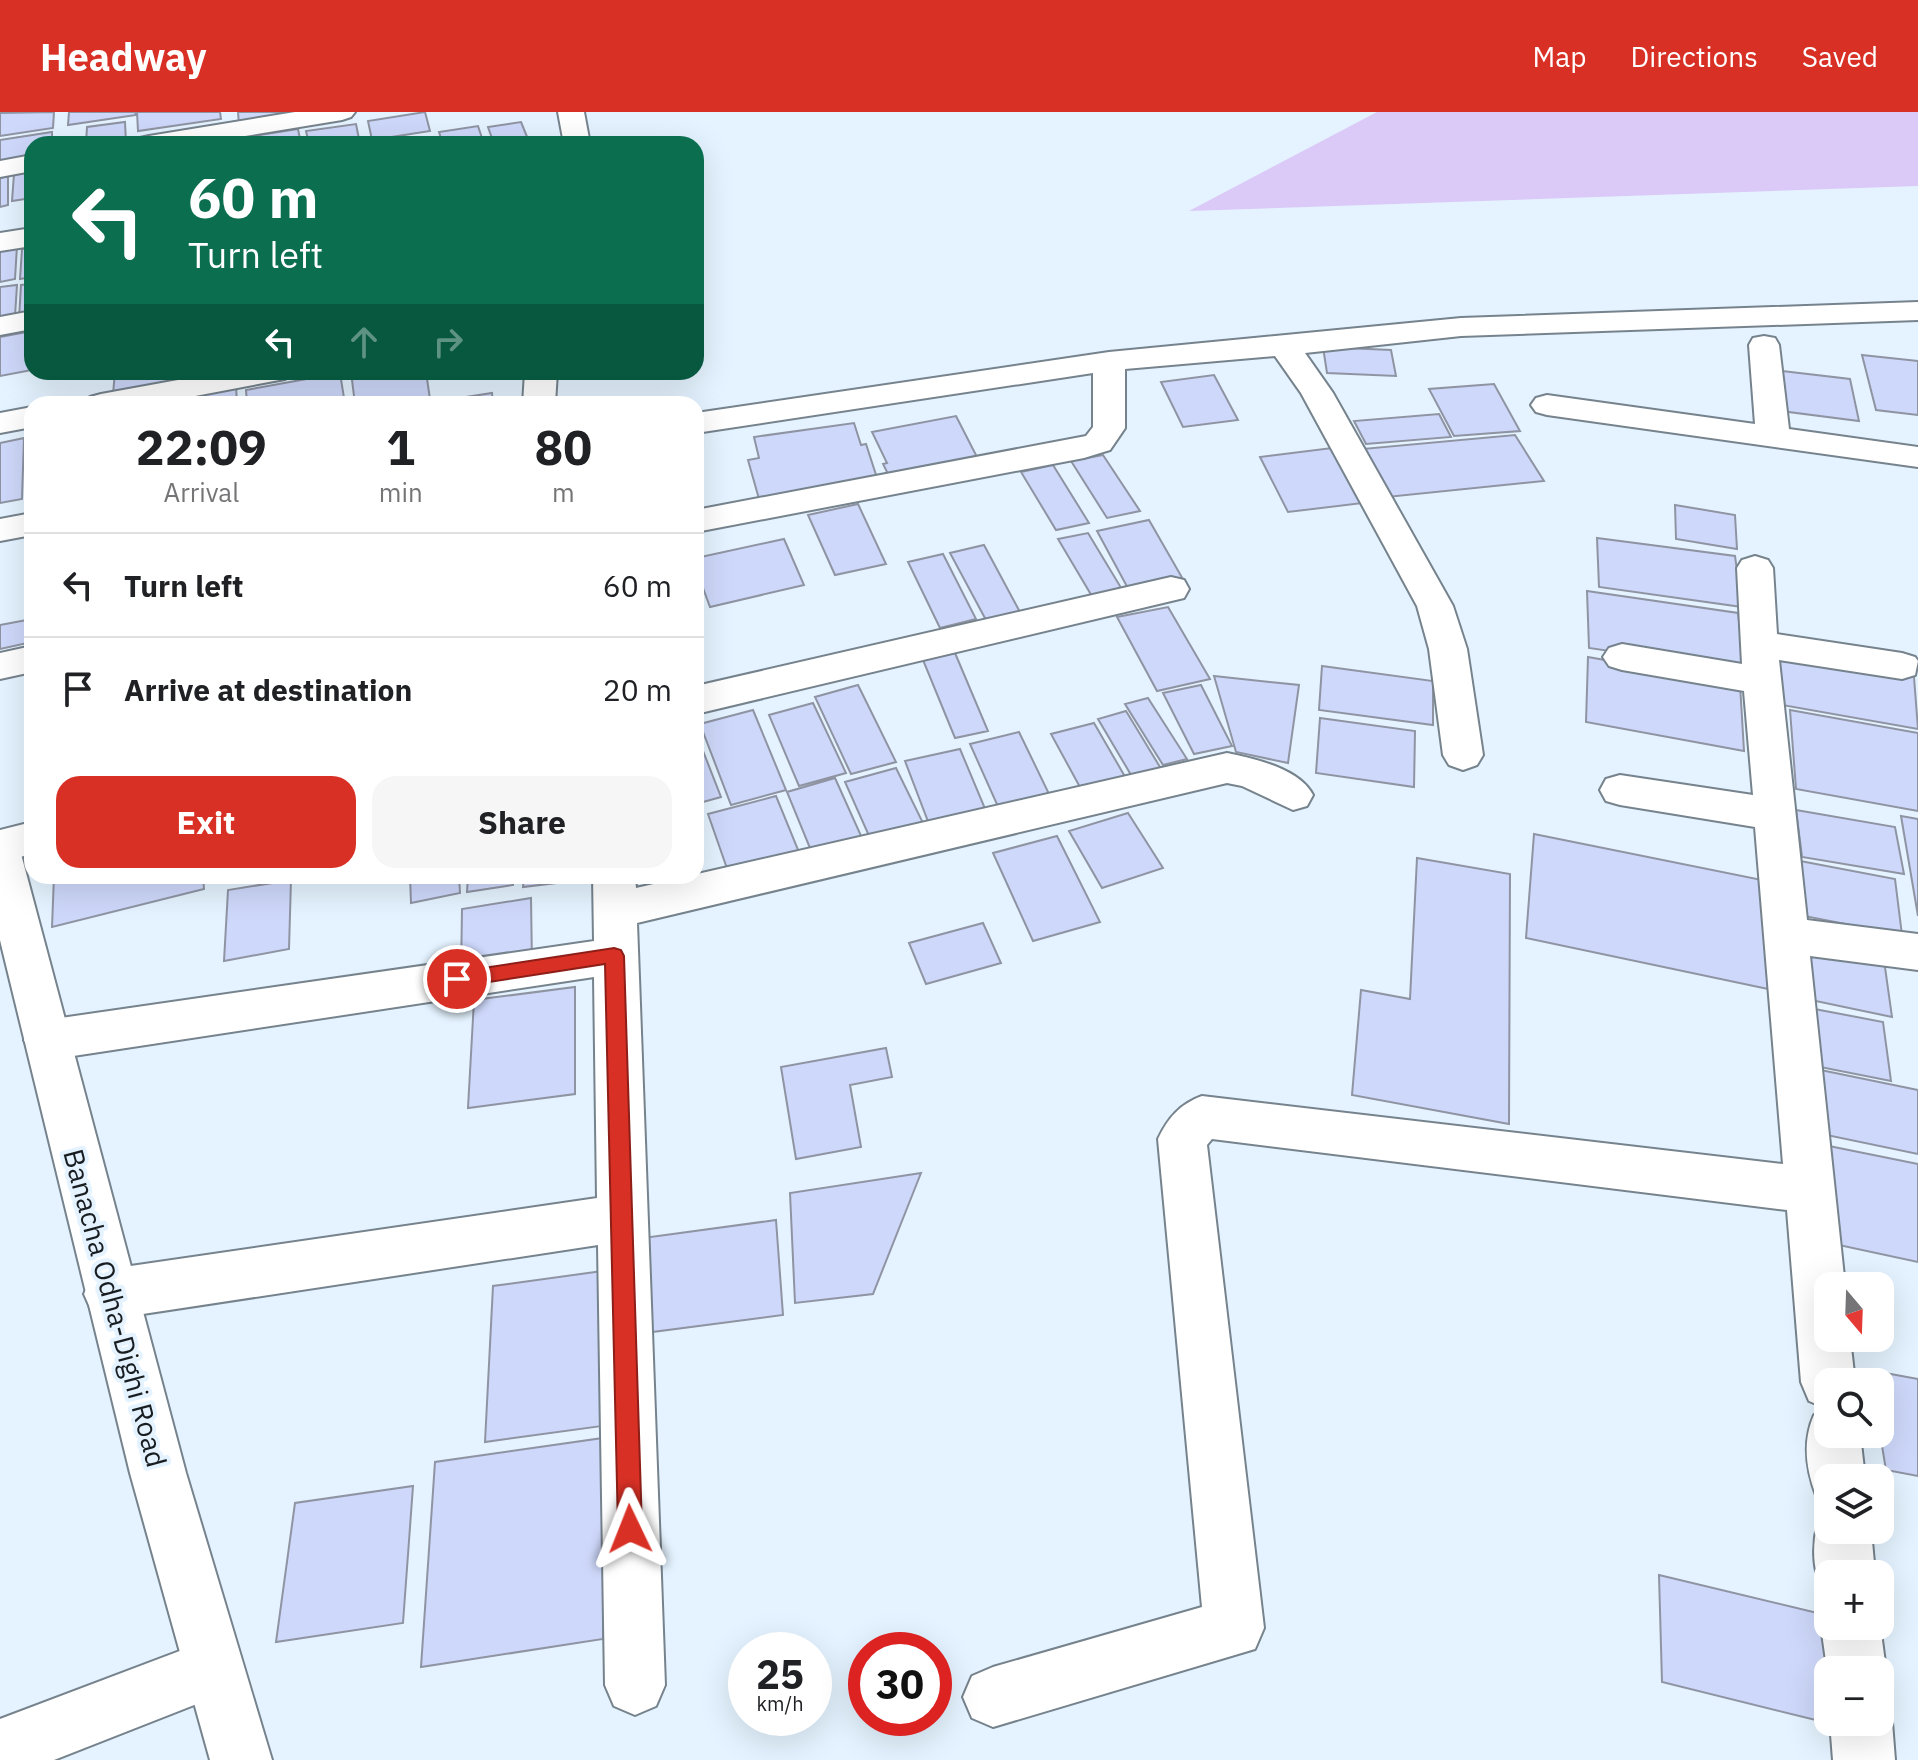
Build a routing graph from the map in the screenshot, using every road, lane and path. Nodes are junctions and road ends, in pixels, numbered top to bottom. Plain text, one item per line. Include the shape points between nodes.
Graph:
1 (342, 112) edge
2 (571, 112) edge
3 (197, 136) edge
4 (576, 136) edge
5 (24, 164) edge
6 (0, 169) edge
7 (24, 238) edge
8 (0, 242) edge
9 (1918, 311) edge
10 (24, 322) edge
11 (0, 326) edge
12 (1764, 345) dead end
13 (1284, 346) junction
14 (1109, 361) junction
15 (231, 380) edge
16 (144, 396) edge
17 (1547, 405) dead end
18 (24, 418) edge
19 (704, 422) edge
20 (0, 423) edge
21 (1773, 437) junction
22 (1918, 457) edge
23 (704, 520) edge
24 (24, 526) edge
25 (0, 530) edge
26 (1755, 568) dead end
27 (1171, 589) dead end
28 (1622, 657) dead end
29 (24, 661) edge
30 (1761, 663) junction
31 (0, 666) edge
32 (1902, 666) dead end
33 (704, 698) edge
34 (1463, 755) dead end
35 (1620, 790) dead end
36 (1293, 795) dead end
37 (1775, 814) junction
38 (24, 840) edge
39 (0, 846) edge
40 (0, 854) edge
41 (614, 914) edge
42 (1786, 935) junction
43 (1918, 952) edge
44 (47, 1040) junction
45 (1810, 1190) junction
46 (621, 1218) junction
47 (110, 1294) junction
48 (1827, 1368) edge
49 (214, 1668) junction
50 (635, 1685) dead end
51 (993, 1697) dead end
52 (1862, 1736) edge
53 (16, 1750) edge
54 (241, 1760) edge
55 (1864, 1760) edge

1 - 3 street
2 - 4 street
5 - 6 street
7 - 8 street
9 - 13 street via 1461,327
10 - 11 street
12 - 21 street
13 - 14 street
13 - 34 street via 1317,393 1435,606 1448,649
14 - 19 street
14 - 23 street via 1109,428 1098,443
15 - 16 street
17 - 21 street
18 - 20 street
21 - 22 street
24 - 25 street
26 - 30 street
27 - 33 street
28 - 30 street
29 - 31 street
30 - 32 street
30 - 37 street
35 - 37 street
36 - 41 street via 1253,774 1227,768
37 - 42 street
38 - 39 street
40 - 44 street, Banacha Odha-Dighi Road
41 - 44 street
41 - 46 street
42 - 43 street
42 - 45 street
44 - 47 street, Banacha Odha-Dighi Road
45 - 48 street
45 - 51 street via 1202,1117 1182,1139 1234,1628
46 - 47 street
46 - 50 street
47 - 49 street, Banacha Odha-Dighi Road
49 - 53 street
49 - 54 street, Banacha Odha-Dighi Road
52 - 55 street

